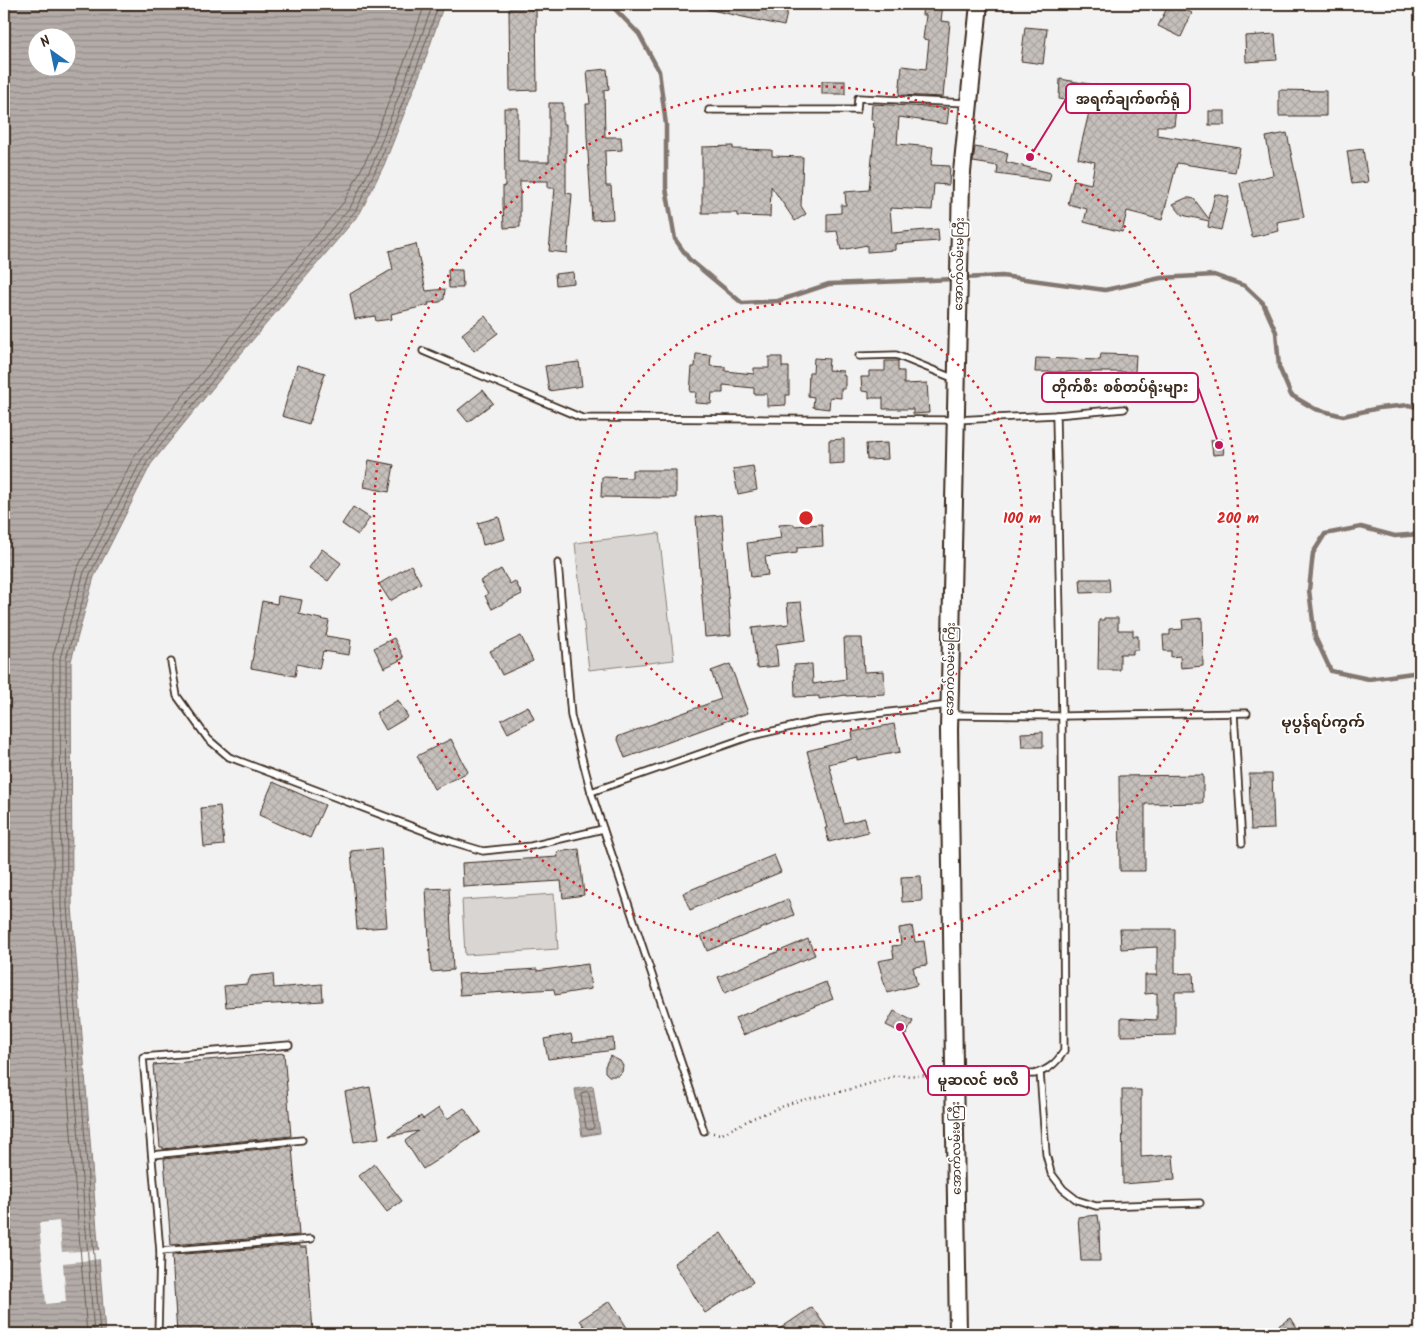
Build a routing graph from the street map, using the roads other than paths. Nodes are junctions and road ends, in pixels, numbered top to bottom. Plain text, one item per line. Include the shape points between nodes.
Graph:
1 (979, 4) edge
2 (969, 103) junction
3 (709, 110) dead end
4 (423, 351) dead end
5 (859, 356) dead end
6 (957, 380) junction
7 (1124, 409) dead end
8 (1056, 415) junction
9 (956, 420) junction
10 (558, 563) dead end
11 (171, 662) dead end
12 (950, 710) junction
13 (1247, 713) dead end
14 (1234, 714) junction
15 (1062, 716) junction
16 (591, 792) junction
17 (603, 829) junction
18 (1242, 843) dead end
19 (289, 1045) dead end
20 (1040, 1072) junction
21 (955, 1074) junction
22 (704, 1131) road end
23 (302, 1140) dead end
24 (152, 1155) junction
25 (1200, 1202) dead end
26 (311, 1239) dead end
27 (160, 1251) junction
28 (158, 1334) edge
29 (958, 1334) edge

1 - 2 main road, အောက်လမ်းမကြီး
2 - 3 lane via 858,98 857,110
2 - 6 main road, အောက်လမ်းမကြီး via 961,182
4 - 9 lane via 582,418
5 - 6 lane via 896,355
6 - 9 main road, အောက်လမ်းမကြီး
7 - 8 lane
8 - 9 lane
8 - 15 lane
9 - 12 main road, အောက်လမ်းမကြီး
10 - 16 lane via 571,716
11 - 17 lane via 177,696 208,739 229,757 483,851 531,846
12 - 15 lane
12 - 16 lane via 817,721 751,736
12 - 21 main road, အောက်လမ်းမကြီး
13 - 14 lane
14 - 15 lane
14 - 18 lane
15 - 20 lane via 1064,1052 1058,1061
16 - 17 lane
17 - 22 lane
19 - 24 lane via 143,1057
20 - 21 lane
20 - 25 lane via 1046,1154 1052,1173 1063,1189 1077,1200 1096,1206
21 - 29 main road, အောက်လမ်းမကြီး
23 - 24 lane
24 - 27 lane
26 - 27 lane
27 - 28 lane

